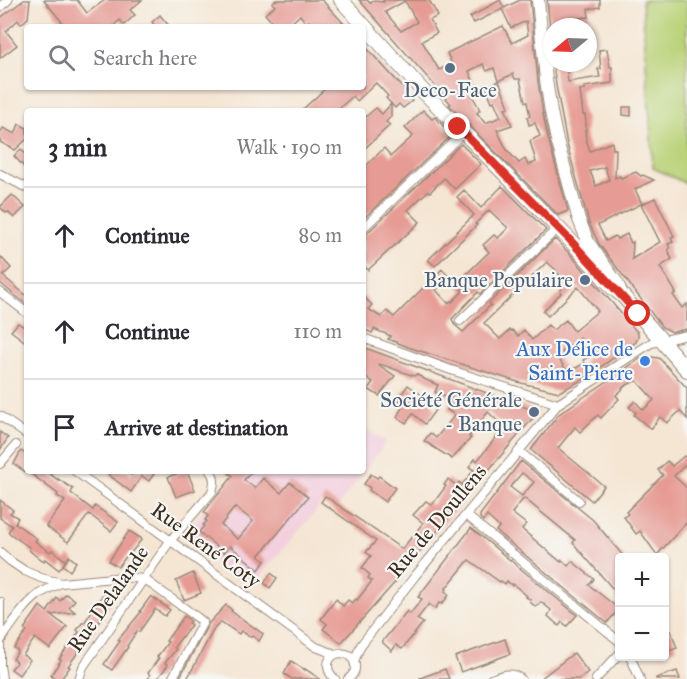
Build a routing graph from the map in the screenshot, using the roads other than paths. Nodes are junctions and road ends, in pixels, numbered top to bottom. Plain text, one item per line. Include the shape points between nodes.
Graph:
1 (8, 0) edge
2 (341, 0) edge
3 (538, 0) edge
4 (0, 7) edge
5 (363, 24) edge
6 (366, 28) edge
7 (464, 132) junction
8 (0, 174) edge
9 (24, 186) edge
10 (578, 217) junction
11 (366, 225) edge
12 (583, 229) junction
13 (564, 234) junction
14 (0, 292) edge
15 (623, 296) junction
16 (24, 311) edge
17 (460, 321) dead end
18 (687, 335) edge
19 (366, 339) edge
20 (661, 340) junction
21 (687, 370) edge
22 (558, 404) junction
23 (0, 416) edge
24 (24, 433) edge
25 (16, 445) dead end
26 (519, 451) junction
27 (0, 464) edge
28 (79, 474) edge
29 (212, 474) edge
30 (579, 501) dead end
31 (466, 515) junction
32 (170, 541) junction
33 (0, 552) edge
34 (144, 579) junction
35 (62, 583) junction
36 (0, 602) edge
37 (615, 638) edge
38 (1, 640) edge
39 (360, 645) junction
40 (316, 647) junction
41 (335, 654) junction
42 (347, 654) junction
43 (615, 658) edge
44 (632, 661) edge
45 (355, 665) junction
46 (329, 674) edge
47 (2, 679) edge
48 (79, 679) edge
49 (172, 679) edge
50 (348, 679) edge
51 (360, 679) edge
52 (491, 679) edge
53 (521, 679) edge
54 (596, 679) edge
55 (640, 679) edge

1 - 4 street
2 - 5 main road
3 - 10 street via 551,112
6 - 7 main road
7 - 11 street
7 - 13 main road
8 - 9 street
10 - 12 street
10 - 13 street
12 - 13 street
12 - 15 street
13 - 15 main road
13 - 17 street
14 - 16 street
15 - 20 main road
18 - 20 street, Rue de Doullens
19 - 22 street
20 - 21 main road
20 - 22 street, Rue de Doullens
22 - 26 street, Rue de Doullens
23 - 24 street
25 - 27 street
26 - 30 street
26 - 31 street, Rue de Doullens
28 - 32 street, Rue René Coty
29 - 32 street, Rue Delalande via 212,492
31 - 37 street
31 - 39 street, Rue de Doullens
32 - 34 street, Rue Delalande
32 - 40 street, Rue René Coty
33 - 35 street via 25,571
34 - 35 street via 123,577
34 - 48 street, Rue Delalande via 82,667
34 - 49 street via 203,622
35 - 38 street via 30,602
36 - 38 street
38 - 47 street
39 - 42 street, Rue de Doullens
39 - 45 street, Rue de Doullens
40 - 41 street, Rue René Coty
40 - 46 street, Rue René Coty
41 - 42 street
41 - 46 street via 329,661
42 - 45 street
43 - 54 street
44 - 55 street
45 - 50 street, Rue de Doullens via 354,674
45 - 51 street
52 - 53 street via 504,674

